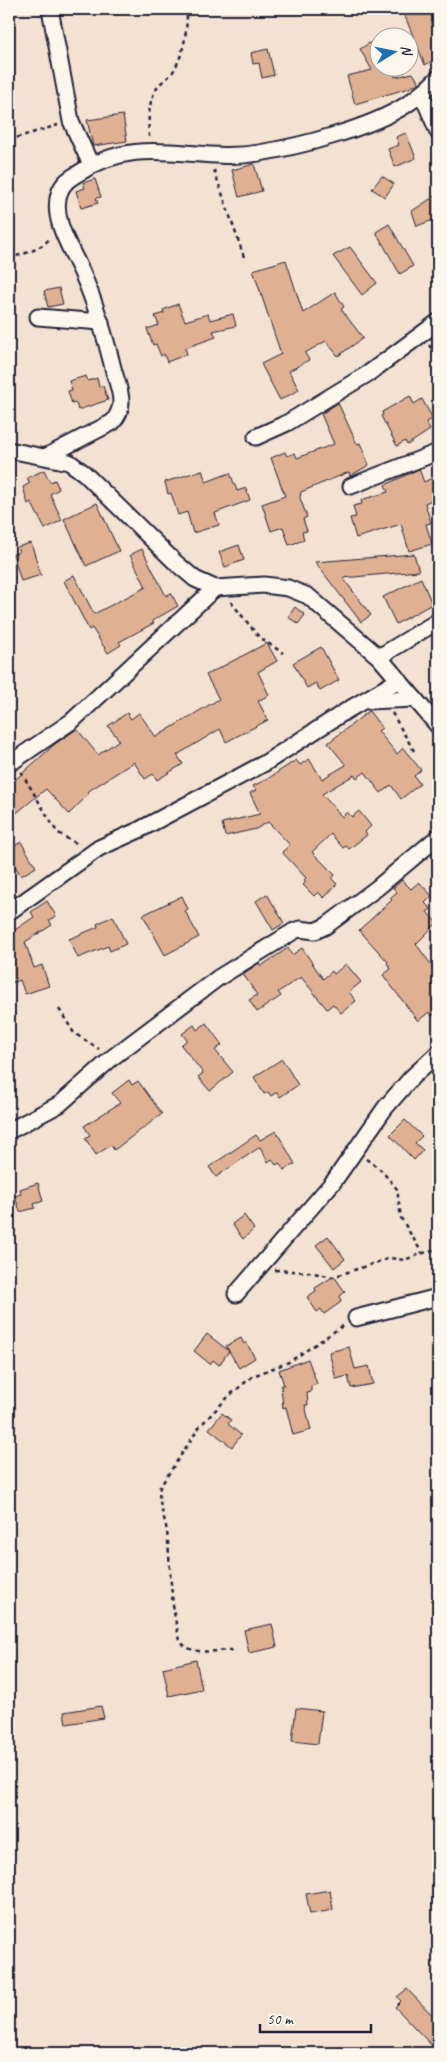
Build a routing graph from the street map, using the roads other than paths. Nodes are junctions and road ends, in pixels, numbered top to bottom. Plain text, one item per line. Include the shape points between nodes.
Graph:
1 (50, 9) edge
2 (438, 78) edge
3 (422, 94) junction
4 (438, 132) edge
5 (91, 165) junction
6 (38, 317) dead end
7 (101, 322) junction
8 (438, 322) edge
9 (256, 438) dead end
10 (9, 450) edge
11 (438, 452) edge
12 (47, 456) junction
13 (351, 486) dead end
14 (218, 588) junction
15 (438, 621) edge
16 (379, 656) junction
17 (399, 680) junction
18 (415, 699) junction
19 (364, 701) junction
20 (438, 726) edge
21 (12, 763) edge
22 (438, 837) edge
23 (9, 912) edge
24 (438, 1053) edge
25 (9, 1131) edge
26 (236, 1294) dead end
27 (438, 1297) edge
28 (356, 1318) road end

1 - 5 street via 71,122
2 - 3 street
3 - 4 street
3 - 5 street via 388,113 328,136 261,153 209,156 150,150 120,155
5 - 7 street via 65,182 59,193 60,225
6 - 7 street
7 - 12 street via 121,400 120,414 113,422
8 - 9 street via 369,373
10 - 12 street
11 - 13 street
12 - 14 street via 69,462 84,473 195,579
14 - 16 street via 264,585 288,588 308,596
14 - 21 street via 72,721
15 - 16 street
16 - 17 street
17 - 18 street
17 - 19 street
18 - 19 street
18 - 20 street
19 - 23 street via 265,763 99,848
22 - 25 street via 326,926 315,931 294,931 218,978 113,1057 60,1104
24 - 26 street via 385,1108 370,1126 356,1152
27 - 28 street

